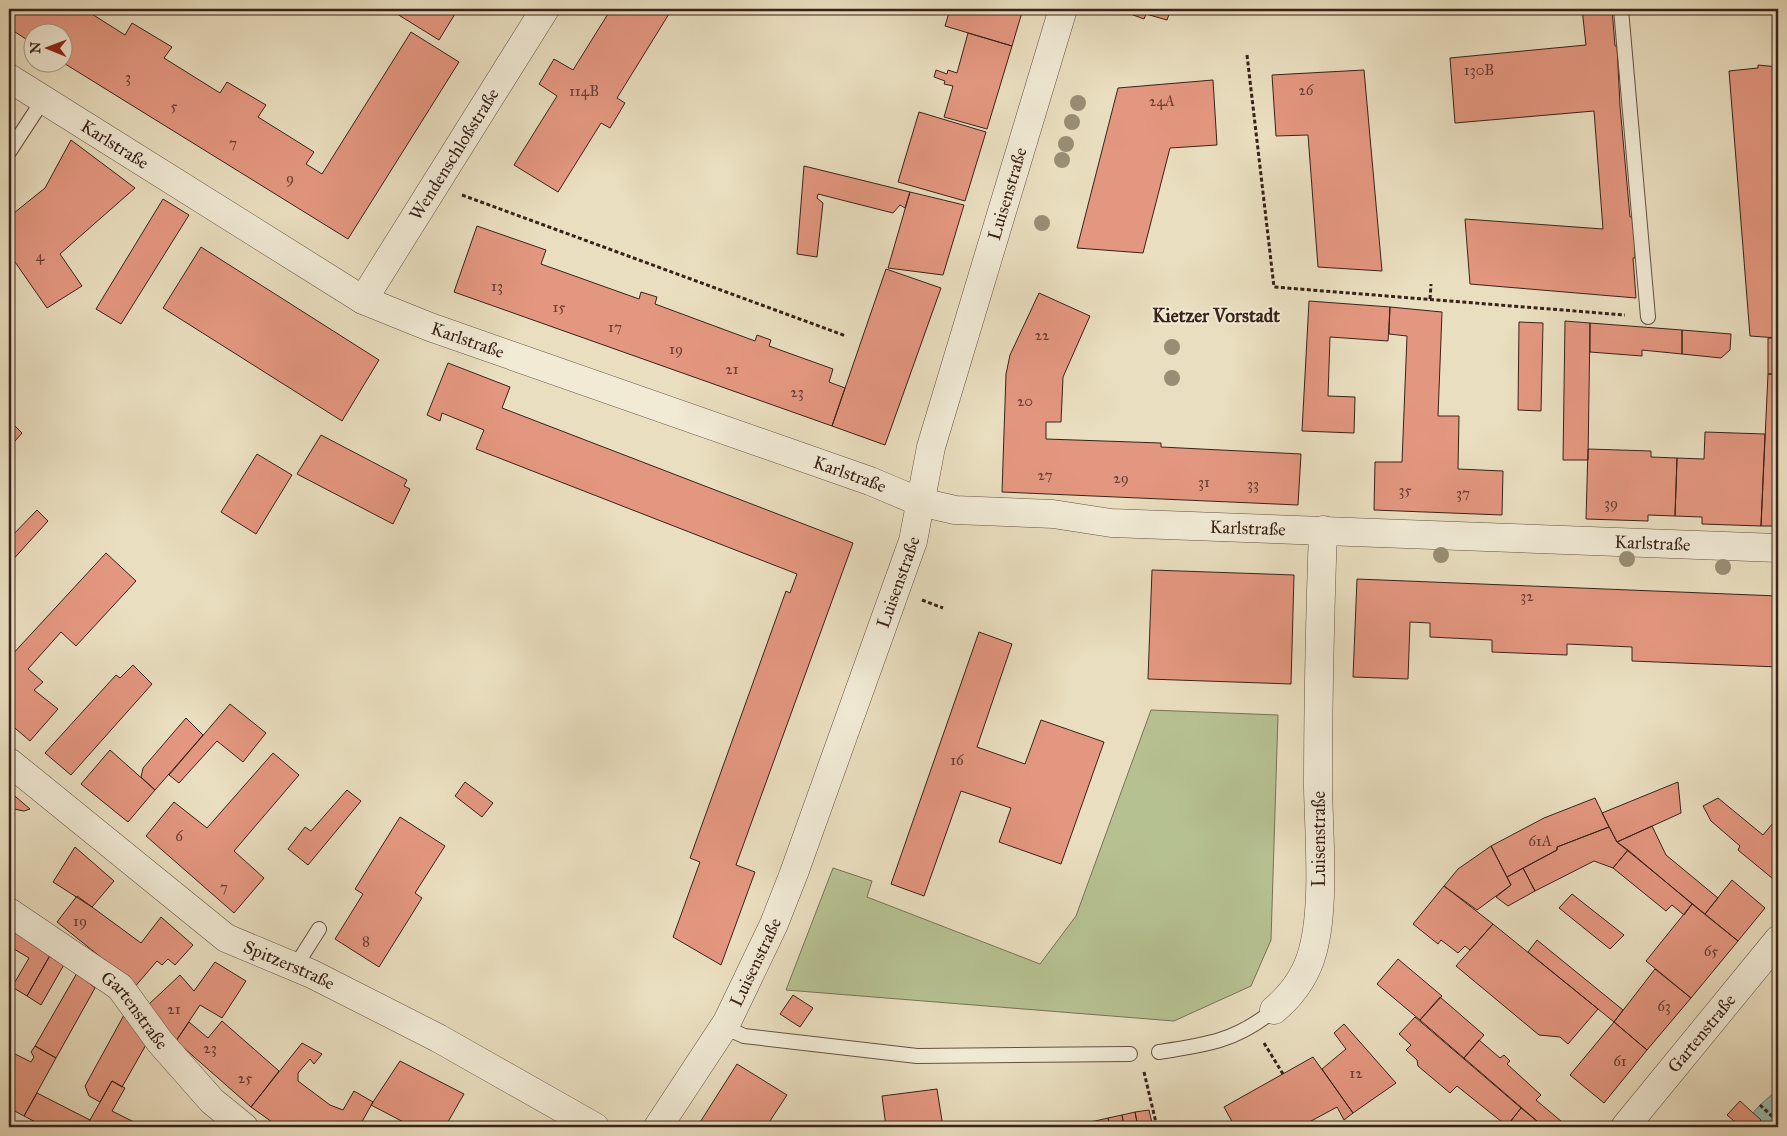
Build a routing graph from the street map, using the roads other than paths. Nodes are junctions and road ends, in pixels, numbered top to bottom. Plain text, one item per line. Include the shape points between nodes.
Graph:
1 (546, 9) edge
2 (1063, 9) edge
3 (1621, 9) edge
4 (9, 78) edge
5 (44, 100) junction
6 (9, 152) edge
7 (363, 300) junction
8 (1648, 317) road end
9 (920, 502) junction
10 (1323, 530) junction
11 (1778, 548) edge
12 (9, 762) edge
13 (9, 912) edge
14 (319, 929) dead end
15 (1778, 940) edge
16 (295, 967) junction
17 (1264, 1018) joint
18 (724, 1028) junction
19 (1158, 1052) dead end
20 (1130, 1054) dead end
21 (244, 1127) edge
22 (595, 1127) edge
23 (658, 1127) edge
24 (1625, 1127) edge

1 - 7 street, Wendenschloßstraße
2 - 9 street, Luisenstraße via 931,447
3 - 8 lane
4 - 5 street, Karlstraße
5 - 6 lane
5 - 7 street, Karlstraße
7 - 9 street, Karlstraße via 430,327 870,481
9 - 10 street, Karlstraße via 955,510 1053,514 1112,523
9 - 18 street, Luisenstraße via 913,541 794,873 774,924
10 - 11 street, Karlstraße
10 - 17 street, Luisenstraße via 1318,702 1319,914 1313,950 1304,977 1285,1001
12 - 16 street, Spitzerstraße via 226,938
13 - 21 street, Gartenstraße via 120,987 160,1042 212,1101
14 - 16 lane
15 - 24 street, Gartenstraße
16 - 22 street, Spitzerstraße via 438,1038
17 - 19 lane, Luisenstraße via 1204,1046
18 - 20 lane via 744,1036 917,1056
18 - 23 street, Luisenstraße

